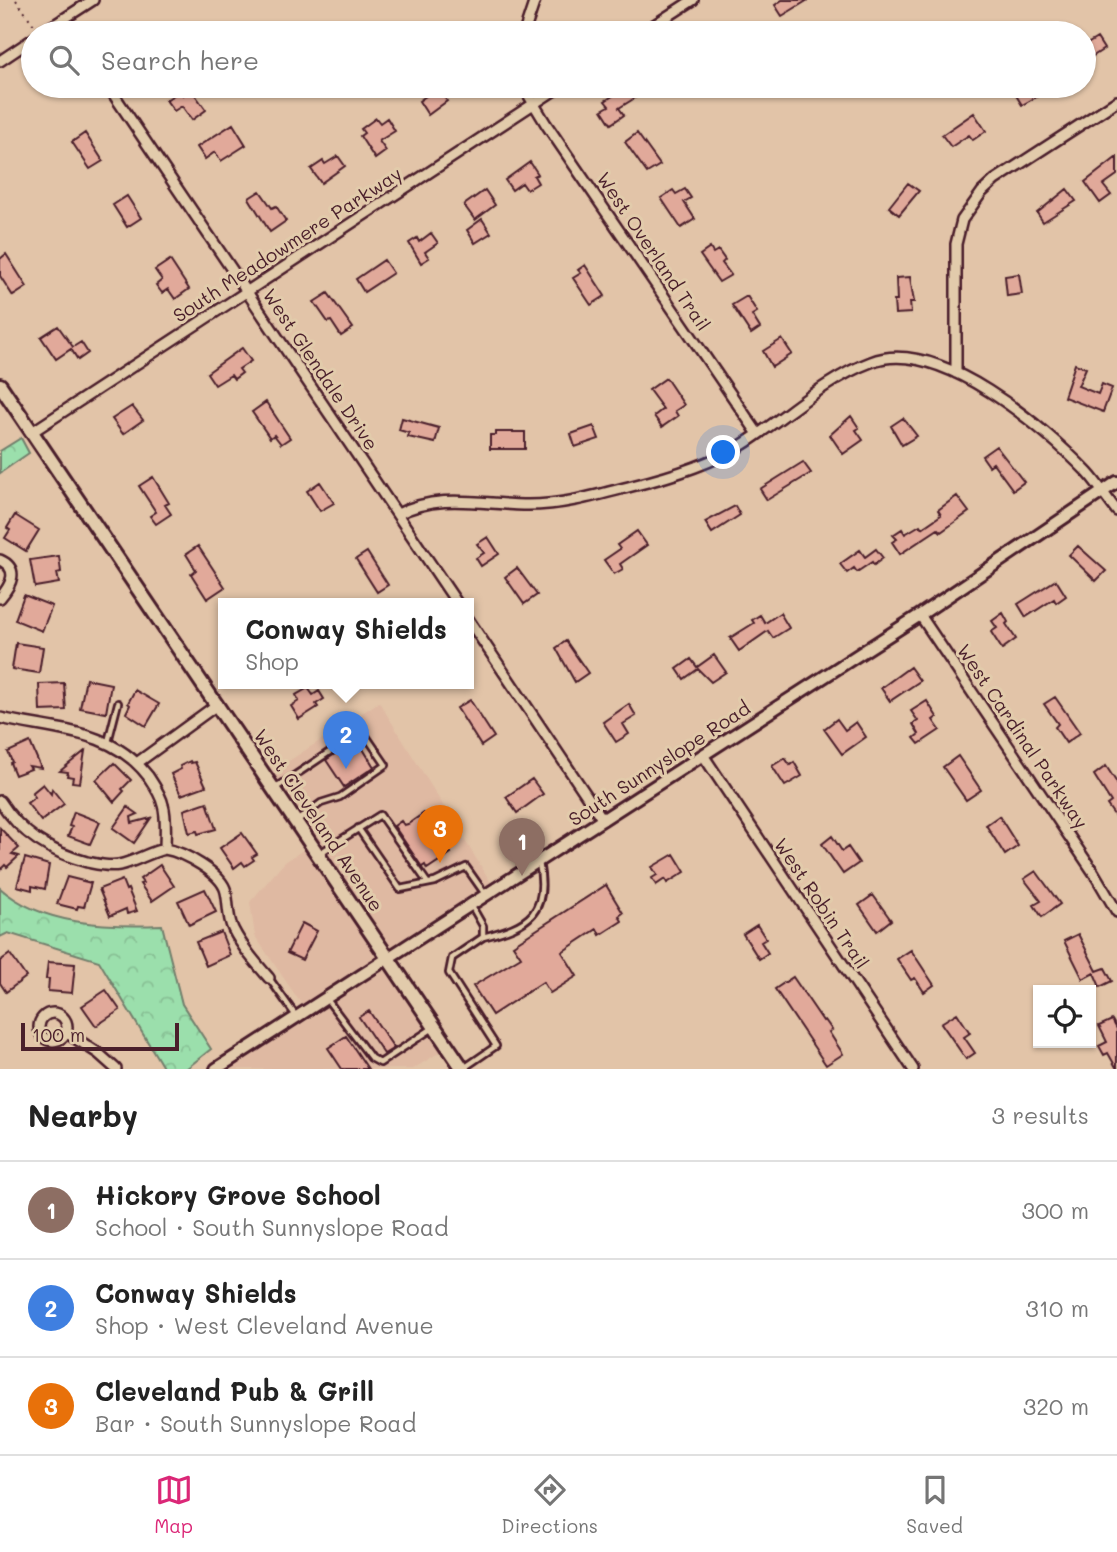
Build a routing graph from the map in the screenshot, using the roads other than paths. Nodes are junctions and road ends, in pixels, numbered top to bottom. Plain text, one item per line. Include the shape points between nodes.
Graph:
1 (93, 0) edge
2 (535, 0) edge
3 (693, 0) edge
4 (63, 19) joint
5 (60, 21) edge
6 (528, 21) edge
7 (661, 21) edge
8 (21, 47) edge
9 (0, 61) edge
10 (116, 98) edge
11 (530, 98) edge
12 (541, 98) edge
13 (1117, 101) edge
14 (533, 103) junction
15 (248, 292) junction
16 (957, 373) junction
17 (0, 385) edge
18 (32, 432) junction
19 (758, 435) junction
20 (1117, 482) edge
21 (1102, 492) junction
22 (1117, 511) edge
23 (398, 514) junction
24 (0, 560) edge
25 (0, 598) edge
26 (454, 598) edge
27 (920, 615) junction
28 (474, 628) edge
29 (118, 703) dead end
30 (218, 704) junction
31 (0, 718) edge
32 (108, 742) junction
33 (703, 755) junction
34 (137, 762) junction
35 (275, 789) junction
36 (0, 801) edge
37 (603, 820) junction
38 (298, 821) junction
39 (358, 828) junction
40 (165, 849) junction
41 (319, 854) junction
42 (539, 861) junction
43 (427, 882) junction
44 (486, 895) junction
45 (471, 905) junction
46 (1117, 912) edge
47 (483, 937) junction
48 (387, 958) junction
49 (269, 978) joint
50 (326, 998) junction
51 (296, 1017) junction
52 (435, 1027) junction
53 (67, 1033) dead end
54 (116, 1069) edge
55 (216, 1069) edge
56 (463, 1069) edge
57 (913, 1069) edge

1 - 4 street
2 - 6 street
3 - 7 street
4 - 5 street
8 - 9 street
10 - 15 street, West Glendale Drive
11 - 14 street, West Overland Trail
12 - 14 street, South Meadowmere Parkway
13 - 16 street via 995,180 968,209 956,244
14 - 15 street, South Meadowmere Parkway
14 - 19 street, West Overland Trail
15 - 18 street, South Meadowmere Parkway
15 - 23 street, West Glendale Drive
16 - 19 street via 911,357 879,359 843,375
16 - 21 street via 1010,405 1053,439
17 - 18 main road, West Cleveland Avenue
18 - 30 main road, West Cleveland Avenue
19 - 23 street via 700,465 568,502 528,505 449,500
20 - 21 street, South Sunnyslope Road
21 - 22 street
21 - 27 street, South Sunnyslope Road
23 - 26 street, West Glendale Drive
24 - 25 street via 13,574
27 - 33 street, South Sunnyslope Road
27 - 46 street, West Cardinal Parkway
28 - 37 street
29 - 32 lane
30 - 34 street
30 - 35 main road, West Cleveland Avenue
31 - 32 street
32 - 34 street
33 - 37 street, South Sunnyslope Road
33 - 57 street, West Robin Trail
34 - 40 street via 163,803
35 - 38 main road, West Cleveland Avenue
35 - 38 lane via 362,730 386,765
36 - 40 street via 34,839 67,857 111,866
37 - 42 street, South Sunnyslope Road
38 - 41 main road, West Cleveland Avenue
39 - 41 lane
39 - 43 lane via 400,889
39 - 43 lane via 380,815
40 - 49 street via 197,863 221,881 234,932
41 - 48 main road, West Cleveland Avenue
42 - 44 street, South Sunnyslope Road
42 - 47 lane via 544,887 536,911 513,929
43 - 44 lane via 466,867
44 - 45 street, South Sunnyslope Road
45 - 47 lane via 483,926
45 - 48 street, South Sunnyslope Road
47 - 56 lane via 452,958 449,973 496,1046
48 - 50 street, South Sunnyslope Road
48 - 52 main road, West Cleveland Avenue
49 - 51 lane
50 - 51 street, South Sunnyslope Road
50 - 52 lane via 370,1058 380,1063
51 - 55 street, South Sunnyslope Road
52 - 56 main road, West Cleveland Avenue
53 - 54 street

